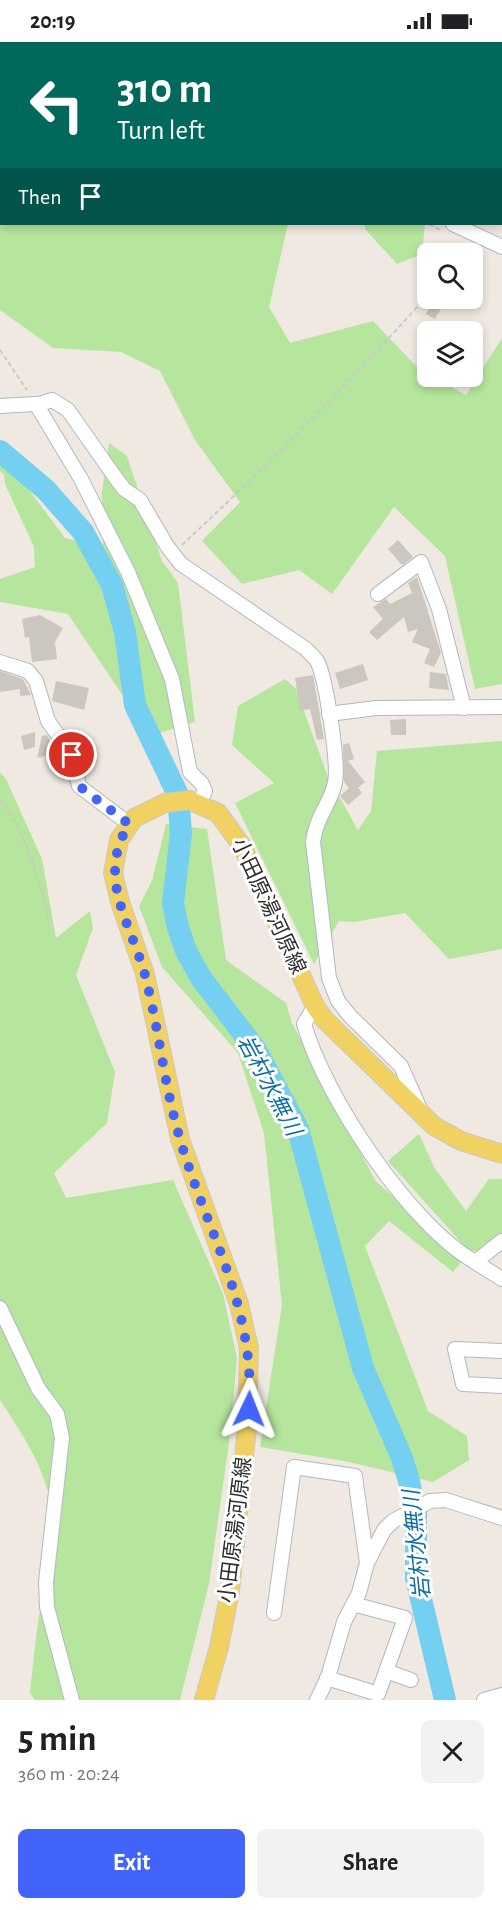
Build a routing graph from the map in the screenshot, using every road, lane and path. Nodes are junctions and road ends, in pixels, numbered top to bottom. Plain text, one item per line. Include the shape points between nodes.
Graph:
1 (455, 225) edge
2 (502, 248) edge
3 (417, 307) edge
4 (0, 350) edge
5 (36, 404) junction
6 (0, 406) edge
7 (173, 554) junction
8 (378, 594) dead end
9 (0, 662) edge
10 (502, 707) edge
11 (464, 708) junction
12 (329, 714) junction
13 (0, 800) edge
14 (194, 802) junction
15 (129, 824) junction
16 (49, 927) dead end
17 (315, 1006) junction
18 (424, 1118) junction
19 (497, 1149) edge
20 (502, 1241) edge
21 (475, 1262) junction
22 (502, 1279) edge
23 (0, 1308) edge
24 (502, 1351) edge
25 (502, 1386) edge
26 (502, 1518) edge
27 (367, 1563) junction
28 (353, 1604) junction
29 (274, 1613) dead end
30 (386, 1671) junction
31 (327, 1678) junction
32 (411, 1680) dead end
33 (502, 1695) edge
34 (72, 1700) edge
35 (204, 1700) edge
36 (317, 1700) edge
37 (484, 1700) edge

1 - 2 street
3 - 7 path via 345,386
4 - 5 path
5 - 6 street
5 - 7 street via 52,400 68,410 115,477 148,510
5 - 14 street via 104,522 156,637 172,679 190,772 205,791
7 - 12 street via 318,661
8 - 11 street via 421,562 439,609
9 - 15 street via 28,671 36,681 48,721 72,755 79,786
10 - 11 street
11 - 12 street via 376,708
12 - 18 street via 335,785 315,825 313,842 329,978 338,1001 350,1016 401,1066
13 - 16 path via 12,816 26,851 47,909
14 - 15 main road via 165,803 141,813
14 - 17 main road, 小田原湯河原線 via 218,813 232,828
15 - 35 main road, 小田原湯河原線 via 115,852 113,873 145,974 180,1138 240,1304 249,1348 247,1428 230,1591
17 - 18 main road, 小田原湯河原線
17 - 21 street via 304,1024 312,1054 331,1092 389,1179 453,1249
18 - 19 main road, 小田原湯河原線 via 461,1141
20 - 21 street
21 - 22 street
23 - 34 street via 38,1388 57,1414 62,1438 46,1582 47,1607
24 - 25 street via 456,1349 463,1384
26 - 27 street via 446,1500 430,1501 402,1515 384,1530
27 - 28 street
27 - 29 street via 355,1476 294,1467
28 - 30 street via 405,1618
28 - 31 street
30 - 31 street via 378,1694
30 - 32 street
31 - 36 street
33 - 37 street

